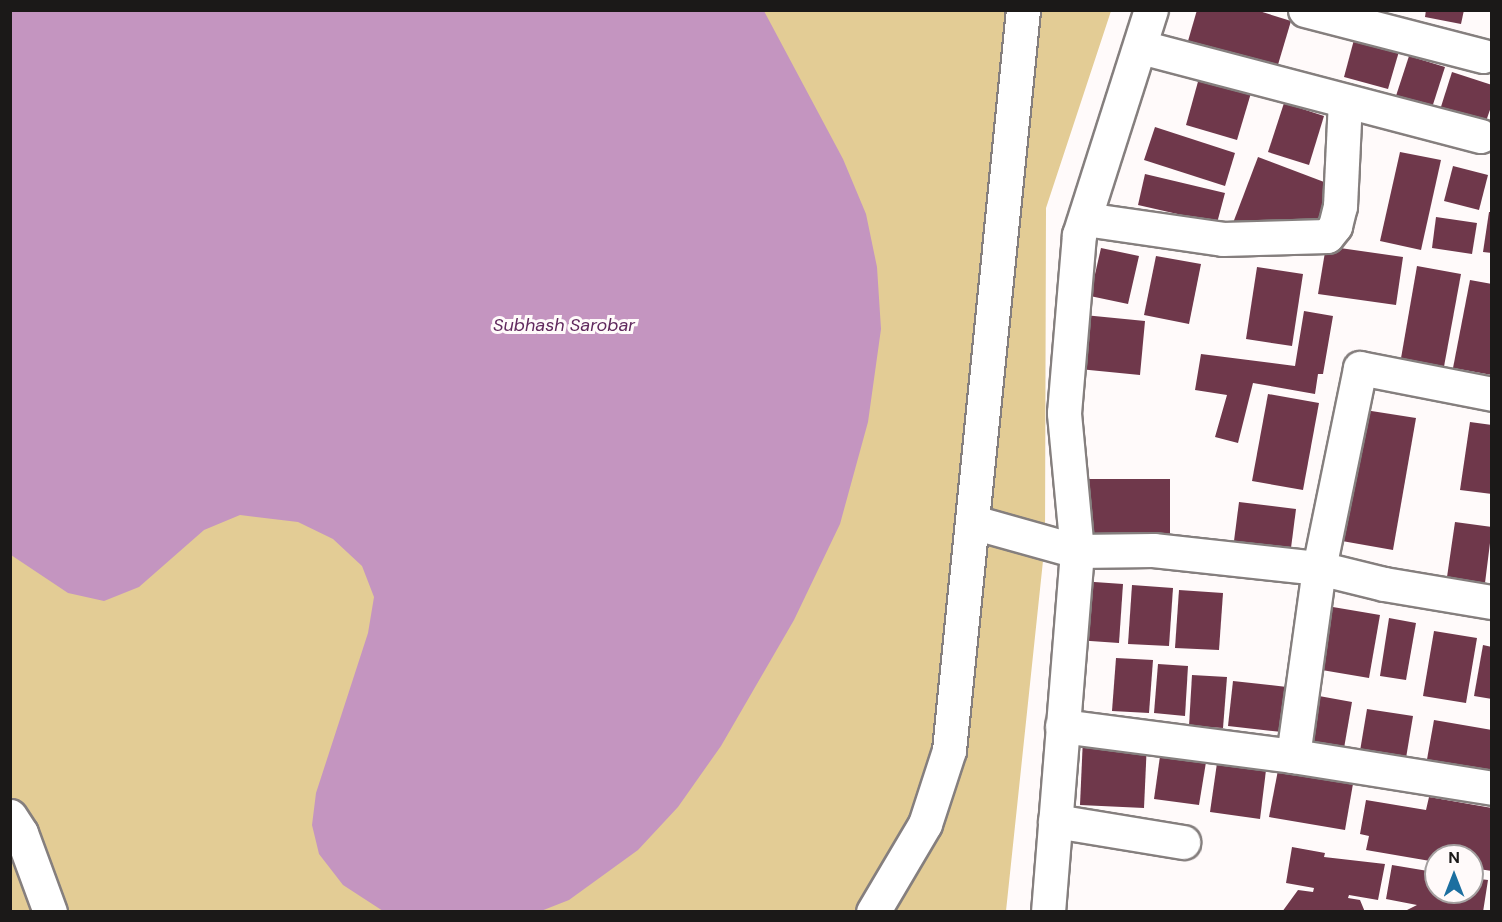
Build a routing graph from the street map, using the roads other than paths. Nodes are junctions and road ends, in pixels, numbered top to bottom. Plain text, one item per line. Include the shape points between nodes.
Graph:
1 (1023, 10) edge
2 (1151, 10) edge
3 (1316, 12) edge
4 (1141, 47) junction
5 (1483, 57) dead end
6 (1345, 101) junction
7 (1481, 136) dead end
8 (1085, 219) junction
9 (1491, 394) edge
10 (974, 522) junction
11 (1077, 551) junction
12 (1319, 568) junction
13 (1491, 602) edge
14 (1062, 726) junction
15 (1293, 756) junction
16 (1491, 788) edge
17 (10, 816) edge
18 (1055, 821) junction
19 (1183, 842) dead end
20 (50, 912) edge
21 (873, 912) edge
22 (1048, 912) edge

1 - 10 street
2 - 4 street
3 - 5 street
4 - 6 street
4 - 8 street
6 - 7 street
6 - 8 street via 1340,206 1335,226 1327,236 1223,238
8 - 11 street via 1079,235 1064,413
9 - 12 street via 1360,368
10 - 11 street
10 - 21 street via 949,750 925,824
11 - 12 street via 1153,550
11 - 14 street
12 - 13 street via 1384,584
12 - 15 street
14 - 15 street
14 - 18 street
15 - 16 street
17 - 20 street via 21,833
18 - 19 street
18 - 22 street

